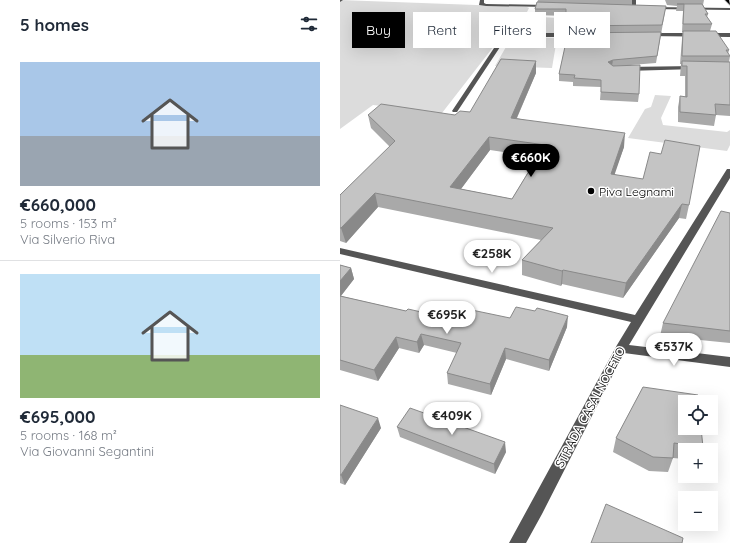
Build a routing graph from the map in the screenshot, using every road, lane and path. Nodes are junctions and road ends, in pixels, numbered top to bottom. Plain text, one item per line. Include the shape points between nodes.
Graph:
1 (482, 0) edge
2 (531, 0) edge
3 (634, 0) edge
4 (728, 2) edge
5 (528, 6) junction
6 (552, 6) edge
7 (627, 7) edge
8 (634, 8) junction
9 (642, 8) edge
10 (649, 8) edge
11 (709, 9) junction
12 (730, 9) edge
13 (554, 35) edge
14 (642, 35) edge
15 (730, 35) edge
16 (700, 68) edge
17 (619, 69) edge
18 (456, 111) dead end
19 (730, 171) edge
20 (340, 251) edge
21 (638, 320) junction
22 (621, 348) junction
23 (730, 362) edge
24 (517, 543) edge

1 - 5 street via 481,4 486,5
2 - 5 street
3 - 8 street
4 - 11 street via 724,6
5 - 6 street
7 - 8 street
8 - 9 street
10 - 11 street
11 - 12 street
13 - 18 street via 519,35 502,40
14 - 15 street
16 - 17 street
19 - 21 street, STRADA CASALNOCETO
20 - 21 street
21 - 22 street, STRADA CASALNOCETO
22 - 23 street
22 - 24 street, STRADA CASALNOCETO

